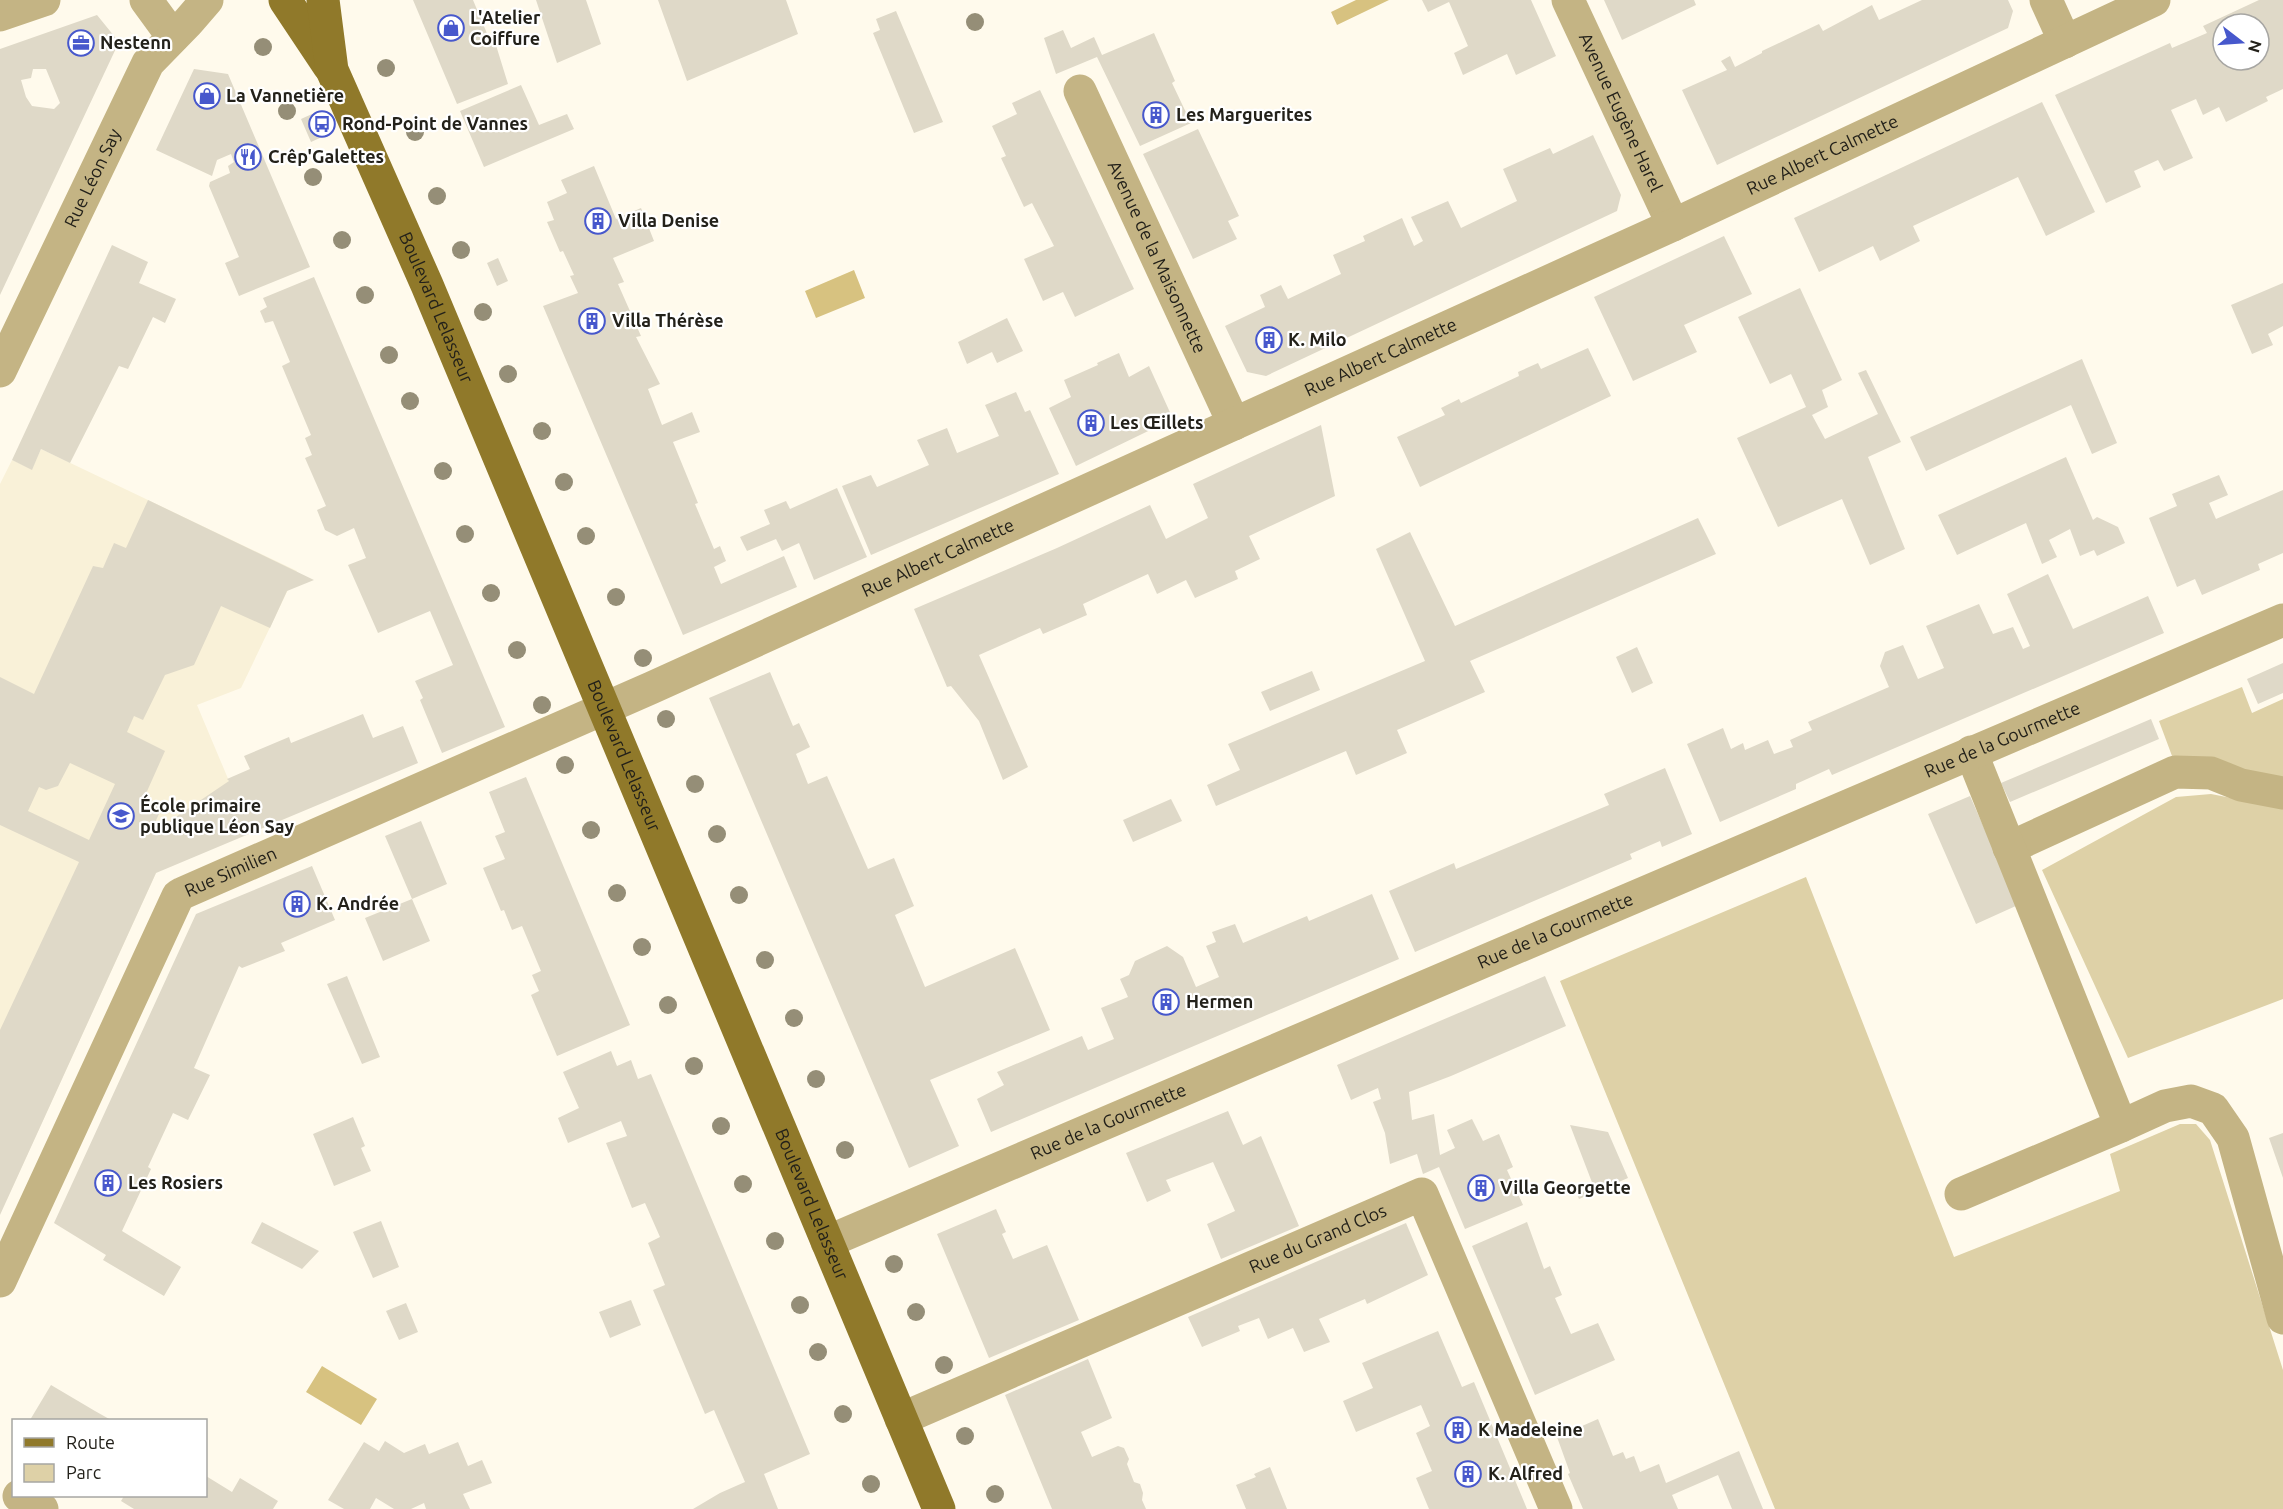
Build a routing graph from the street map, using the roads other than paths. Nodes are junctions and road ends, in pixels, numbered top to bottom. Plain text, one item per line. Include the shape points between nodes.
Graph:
1 (44, 0) edge
2 (146, 0) edge
3 (207, 0) edge
4 (285, 0) edge
5 (323, 0) edge
6 (1568, 0) edge
7 (2046, 0) edge
8 (2154, 0) edge
9 (0, 15) edge
10 (173, 37) junction
11 (2065, 42) junction
12 (332, 70) junction
13 (1080, 91) dead end
14 (1673, 225) junction
15 (0, 371) edge
16 (1234, 424) junction
17 (2283, 620) edge
18 (604, 708) junction
19 (1971, 752) junction
20 (2283, 793) edge
21 (2009, 848) junction
22 (2121, 1126) junction
23 (1961, 1194) dead end
24 (827, 1242) junction
25 (0, 1281) edge
26 (2283, 1318) edge
27 (901, 1419) junction
28 (22, 1497) edge
29 (42, 1509) edge
30 (939, 1509) edge
31 (1556, 1509) edge

1 - 9 street
2 - 10 street
3 - 10 street, Rue Léon Say
4 - 12 main road
5 - 12 main road, Boulevard Lelasseur
6 - 14 street, Avenue Eugène Harel
7 - 11 street
8 - 11 street, Rue Albert Calmette
10 - 15 street, Rue Léon Say via 140,76
11 - 14 street, Rue Albert Calmette
12 - 18 main road, Boulevard Lelasseur via 427,285
13 - 16 street, Avenue de la Maisonnette
14 - 16 street, Rue Albert Calmette
16 - 18 street, Rue Albert Calmette
17 - 19 street, Rue de la Gourmette
18 - 24 main road, Boulevard Lelasseur
18 - 25 street, Rue Similien via 178,896
19 - 21 street
19 - 24 street, Rue de la Gourmette
20 - 21 street via 2241,785 2211,773 2175,772
21 - 22 street
22 - 23 street
22 - 26 street via 2165,1106 2191,1101 2214,1109 2233,1138
24 - 27 main road, Boulevard Lelasseur
27 - 30 main road, Boulevard Lelasseur
27 - 31 street, Rue du Grand Clos via 1422,1194
28 - 29 street

